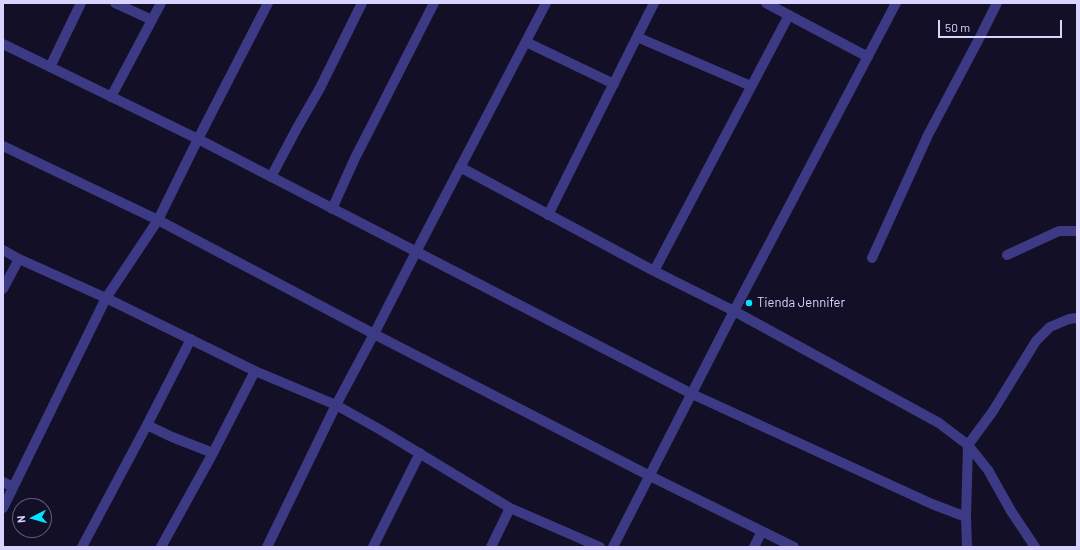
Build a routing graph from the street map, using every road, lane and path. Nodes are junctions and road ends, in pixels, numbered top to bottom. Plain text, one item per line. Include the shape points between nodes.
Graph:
1 (82, 3) edge
2 (115, 3) edge
3 (161, 3) edge
4 (268, 3) edge
5 (434, 3) edge
6 (546, 3) edge
7 (654, 3) edge
8 (766, 3) edge
9 (896, 3) edge
10 (997, 3) edge
11 (360, 4) edge
12 (789, 15) junction
13 (152, 20) junction
14 (637, 37) junction
15 (526, 42) junction
16 (3, 44) edge
17 (868, 57) junction
18 (50, 67) junction
19 (614, 84) junction
20 (751, 86) junction
21 (111, 97) junction
22 (198, 139) junction
23 (3, 146) edge
24 (460, 167) junction
25 (271, 177) junction
26 (332, 209) junction
27 (548, 215) junction
28 (158, 220) junction
29 (1077, 231) edge
30 (3, 250) edge
31 (416, 252) junction
32 (1007, 255) dead end
33 (19, 258) junction
34 (872, 258) dead end
35 (654, 271) junction
36 (3, 289) edge
37 (106, 298) junction
38 (734, 311) junction
39 (1077, 318) edge
40 (374, 334) junction
41 (190, 339) junction
42 (255, 372) junction
43 (692, 394) junction
44 (336, 405) junction
45 (147, 425) junction
46 (968, 445) junction
47 (213, 453) junction
48 (420, 454) junction
49 (650, 476) junction
50 (3, 482) edge
51 (13, 487) junction
52 (3, 508) edge
53 (510, 508) junction
54 (966, 517) junction
55 (762, 531) junction
56 (82, 547) edge
57 (161, 547) edge
58 (267, 547) edge
59 (373, 547) edge
60 (491, 547) edge
61 (600, 547) edge
62 (613, 547) edge
63 (754, 547) edge
64 (794, 547) edge
65 (967, 547) edge
66 (1034, 547) edge

1 - 18 street
2 - 13 street
3 - 13 street
4 - 22 street
5 - 26 street via 355,158
6 - 15 street
7 - 14 street
8 - 12 street
9 - 17 street
10 - 34 street via 928,135
11 - 25 street via 320,88
12 - 17 street
12 - 20 street
13 - 21 street
14 - 19 street
14 - 20 street
15 - 19 street
15 - 24 street
16 - 18 street
17 - 38 street
18 - 21 street
19 - 27 street
20 - 35 street
21 - 22 street
22 - 25 street
22 - 28 street
23 - 28 street
24 - 27 street
24 - 31 street
25 - 26 street
26 - 31 street
27 - 35 street
28 - 37 street
28 - 40 street
29 - 32 street via 1059,231
30 - 33 street
31 - 40 street
31 - 43 street
33 - 36 street
33 - 37 street
35 - 38 street
37 - 41 street
37 - 51 street
38 - 43 street
38 - 46 street via 939,423
39 - 46 street via 1050,327 1036,341 993,411
40 - 44 street
40 - 49 street
41 - 42 street
41 - 45 street
42 - 44 street
42 - 47 street
43 - 49 street
43 - 54 street via 932,504
44 - 48 street
44 - 58 street
45 - 47 street
45 - 56 street
46 - 54 street
46 - 66 street via 988,470
47 - 57 street
48 - 53 street
48 - 59 street
49 - 55 street
49 - 62 street
50 - 51 street
51 - 52 street
53 - 60 street
53 - 61 street
54 - 65 street
55 - 63 street
55 - 64 street

